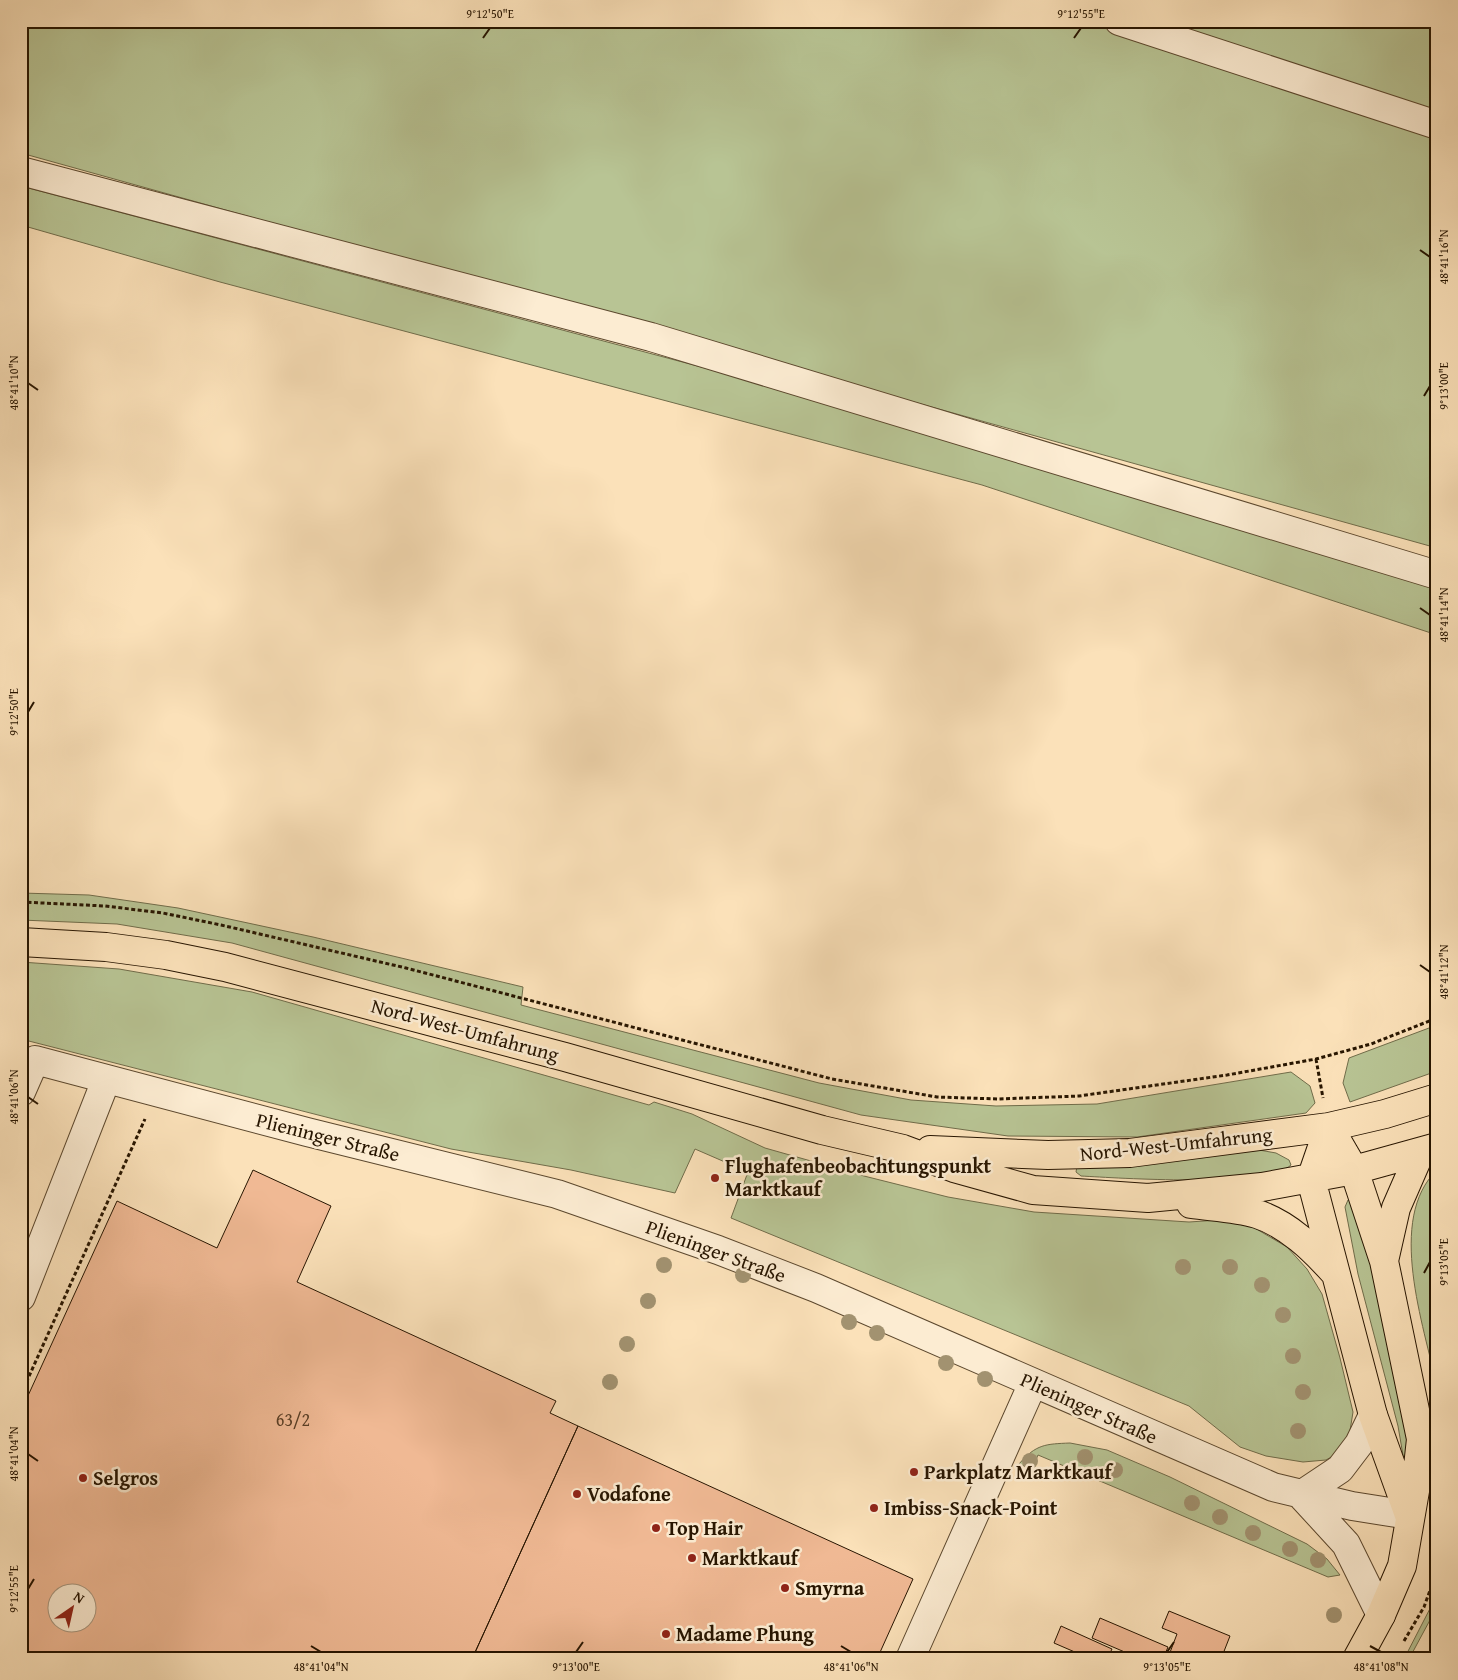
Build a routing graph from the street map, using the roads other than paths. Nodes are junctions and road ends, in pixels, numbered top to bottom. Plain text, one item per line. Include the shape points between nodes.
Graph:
1 (1119, 21) edge
2 (1437, 125) edge
3 (21, 171) edge
4 (1437, 575) edge
5 (21, 942) edge
6 (28, 1058) edge
7 (106, 1080) junction
8 (21, 1092) edge
9 (1437, 1098) edge
10 (1329, 1127) junction
11 (903, 1149) junction
12 (1428, 1150) edge
13 (1354, 1170) junction
14 (1311, 1179) junction
15 (1148, 1198) junction
16 (1384, 1261) junction
17 (1337, 1275) junction
18 (21, 1297) edge
19 (1033, 1383) junction
20 (1373, 1414) junction
21 (1301, 1495) junction
22 (1409, 1516) junction
23 (1381, 1614) junction
24 (910, 1659) edge
25 (1357, 1659) edge

1 - 2 street
3 - 4 street via 651,337
5 - 11 main road, Nord-West-Umfahrung via 106,947 225,967 566,1057 822,1130
6 - 7 street, Plieninger Straße
6 - 8 street
7 - 18 street
7 - 19 street, Plieninger Straße via 557,1194 766,1268
9 - 10 main road, Nord-West-Umfahrung
10 - 11 main road, Nord-West-Umfahrung via 1130,1153 1048,1155
10 - 13 main road
10 - 14 main road
11 - 15 main road, Nord-West-Umfahrung via 954,1168 1033,1190
12 - 13 main road, Nord-West-Umfahrung
12 - 16 main road via 1396,1208
13 - 14 main road, Nord-West-Umfahrung
13 - 16 main road
14 - 15 main road, Nord-West-Umfahrung
14 - 17 main road
15 - 17 main road via 1258,1214 1312,1248
16 - 22 main road via 1421,1439
17 - 20 main road
19 - 21 street, Plieninger Straße via 1235,1473
19 - 24 street
20 - 21 street via 1359,1444 1340,1469
20 - 22 main road
21 - 22 street, Plieninger Straße
21 - 23 street, Plieninger Straße via 1346,1544
22 - 23 main road via 1402,1566
23 - 25 main road

